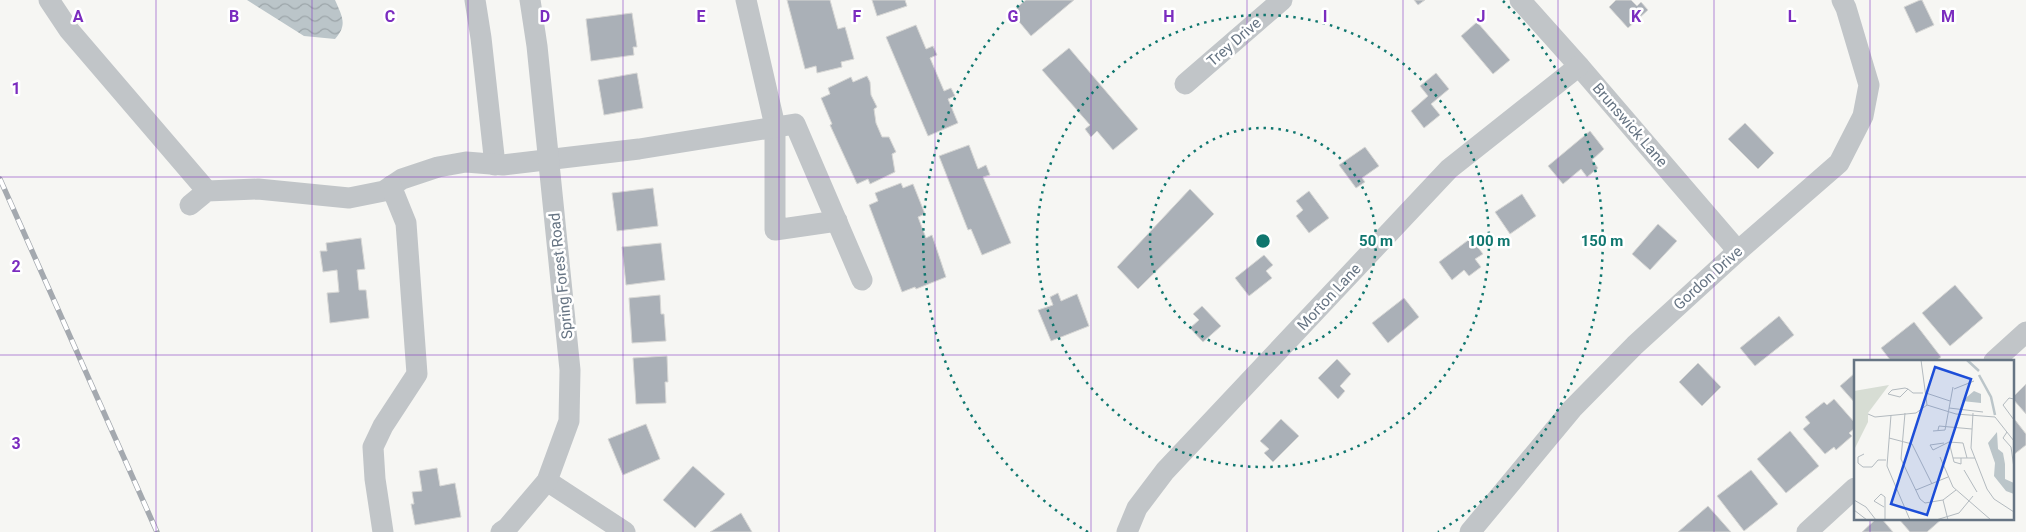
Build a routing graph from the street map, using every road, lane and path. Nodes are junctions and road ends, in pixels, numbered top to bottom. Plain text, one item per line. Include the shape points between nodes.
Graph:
1 (49, 0) edge
2 (475, 0) edge
3 (530, 0) edge
4 (746, 0) edge
5 (1282, 0) edge
6 (1520, 0) edge
7 (1842, 0) edge
8 (1580, 66) junction
9 (1185, 84) dead end
10 (775, 126) junction
11 (548, 160) junction
12 (495, 165) junction
13 (391, 186) junction
14 (207, 191) junction
15 (190, 205) dead end
16 (837, 221) junction
17 (1738, 251) junction
18 (862, 280) dead end
19 (2026, 332) edge
20 (1995, 360) edge
21 (547, 481) junction
22 (1854, 489) edge
23 (383, 532) edge
24 (501, 532) edge
25 (625, 532) edge
26 (1127, 532) edge
27 (1470, 532) edge
28 (1807, 532) edge

1 - 14 street via 69,30
2 - 12 street
3 - 11 street, Spring Forest Road
4 - 10 street
5 - 9 street, Trey Drive
6 - 8 street, Brunswick Lane
7 - 17 street, Gordon Drive via 1869,85 1863,116 1840,163
8 - 17 street, Brunswick Lane
8 - 26 street, Morton Lane via 1449,169 1165,471 1137,508
10 - 11 street via 639,150
10 - 16 street via 795,124
10 - 16 street via 775,230
11 - 12 street
11 - 21 street, Spring Forest Road via 570,370 569,421
12 - 13 street via 466,162 438,167 402,178
13 - 14 street via 384,191 349,198 258,189
13 - 23 street via 406,223 417,374 373,447
14 - 15 street
16 - 18 street
17 - 27 street, Gordon Drive via 1635,345 1572,409
19 - 20 street
21 - 24 street, Spring Forest Road
21 - 25 street
22 - 28 street

